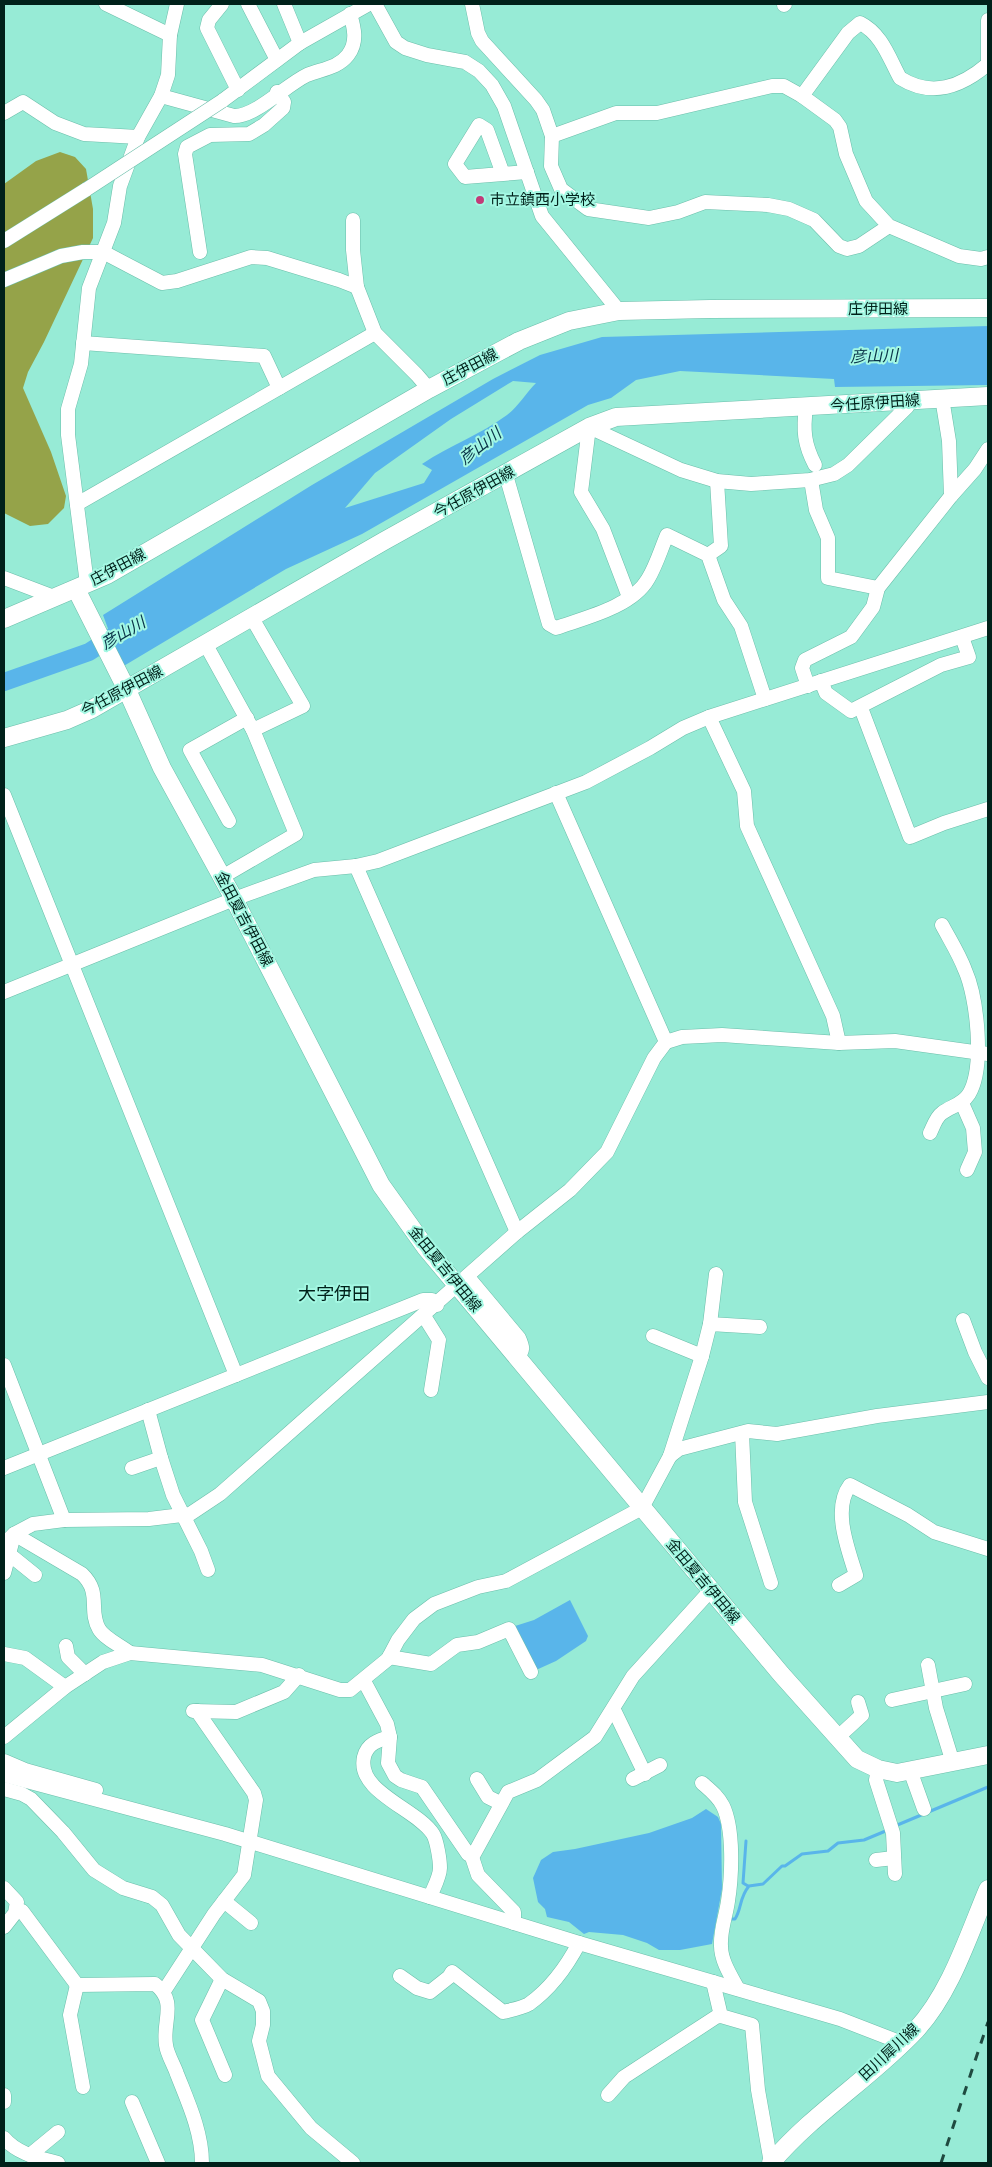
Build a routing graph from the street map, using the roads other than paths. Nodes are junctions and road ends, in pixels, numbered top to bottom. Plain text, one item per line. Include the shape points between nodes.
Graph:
1 (108, 4) edge
2 (177, 4) edge
3 (222, 4) edge
4 (248, 4) edge
5 (284, 4) edge
6 (375, 4) edge
7 (472, 4) edge
8 (360, 9) edge
9 (988, 20) edge
10 (170, 35) junction
11 (300, 43) junction
12 (277, 60) junction
13 (988, 63) edge
14 (238, 90) junction
15 (277, 92) junction
16 (161, 96) junction
17 (802, 96) junction
18 (4, 113) edge
19 (552, 136) junction
20 (138, 137) junction
21 (527, 172) junction
22 (503, 174) dead end
23 (353, 220) dead end
24 (889, 226) junction
25 (4, 241) edge
26 (103, 252) junction
27 (200, 252) dead end
28 (988, 257) edge
29 (4, 280) edge
30 (357, 287) junction
31 (988, 308) edge
32 (619, 311) junction
33 (375, 333) junction
34 (83, 343) junction
35 (280, 388) junction
36 (429, 389) junction
37 (988, 396) edge
38 (942, 398) junction
39 (911, 400) junction
40 (806, 407) junction
41 (589, 427) junction
42 (988, 449) edge
43 (815, 464) dead end
44 (506, 475) junction
45 (811, 480) junction
46 (717, 482) junction
47 (951, 496) junction
48 (77, 504) junction
49 (708, 555) junction
50 (4, 578) edge
51 (878, 588) junction
52 (81, 590) junction
53 (629, 597) junction
54 (54, 598) junction
55 (252, 618) junction
56 (4, 619) edge
57 (988, 628) edge
58 (962, 637) junction
59 (206, 645) junction
60 (814, 684) junction
61 (127, 690) junction
62 (765, 699) junction
63 (861, 708) junction
64 (709, 717) junction
65 (250, 724) junction
66 (4, 738) edge
67 (556, 793) junction
68 (4, 795) edge
69 (988, 809) edge
70 (229, 821) dead end
71 (356, 866) junction
72 (222, 876) junction
73 (234, 899) junction
74 (942, 926) dead end
75 (71, 965) junction
76 (4, 992) edge
77 (666, 1042) junction
78 (839, 1043) junction
79 (983, 1054) edge
80 (962, 1103) junction
81 (930, 1133) dead end
82 (967, 1170) dead end
83 (517, 1232) junction
84 (716, 1274) dead end
85 (463, 1281) junction
86 (436, 1305) junction
87 (424, 1316) junction
88 (963, 1320) dead end
89 (710, 1324) junction
90 (760, 1327) dead end
91 (653, 1336) dead end
92 (702, 1356) junction
93 (4, 1365) edge
94 (236, 1375) junction
95 (988, 1378) edge
96 (431, 1390) dead end
97 (988, 1402) edge
98 (148, 1410) junction
99 (742, 1433) junction
100 (40, 1454) junction
101 (670, 1456) junction
102 (161, 1458) junction
103 (4, 1468) edge
104 (132, 1468) dead end
105 (642, 1508) junction
106 (182, 1515) junction
107 (64, 1520) junction
108 (14, 1534) junction
109 (6, 1549) edge
110 (988, 1549) edge
111 (208, 1570) dead end
112 (4, 1573) edge
113 (35, 1575) dead end
114 (771, 1583) dead end
115 (839, 1585) dead end
116 (711, 1590) junction
117 (66, 1646) dead end
118 (130, 1653) junction
119 (4, 1654) edge
120 (390, 1657) junction
121 (928, 1665) dead end
122 (531, 1672) dead end
123 (85, 1674) junction
124 (299, 1675) junction
125 (364, 1680) junction
126 (965, 1684) dead end
127 (66, 1687) junction
128 (933, 1689) junction
129 (892, 1700) dead end
130 (858, 1702) dead end
131 (614, 1710) junction
132 (4, 1737) edge
133 (390, 1737) junction
134 (836, 1738) junction
135 (988, 1755) edge
136 (4, 1761) edge
137 (953, 1763) junction
138 (660, 1766) dead end
139 (878, 1769) junction
140 (910, 1770) junction
141 (4, 1775) edge
142 (477, 1779) dead end
143 (702, 1783) dead end
144 (4, 1789) edge
145 (500, 1803) junction
146 (924, 1809) dead end
147 (250, 1838) junction
148 (471, 1854) junction
149 (894, 1858) junction
150 (876, 1860) dead end
151 (895, 1874) dead end
152 (4, 1888) edge
153 (988, 1889) edge
154 (430, 1897) junction
155 (224, 1902) junction
156 (19, 1907) junction
157 (251, 1923) dead end
158 (514, 1923) junction
159 (4, 1927) edge
160 (4, 1939) edge
161 (579, 1943) junction
162 (191, 1948) junction
163 (400, 1976) dead end
164 (222, 1979) junction
165 (713, 1982) junction
166 (77, 1985) junction
167 (738, 1989) junction
168 (164, 1991) junction
169 (721, 2016) junction
170 (902, 2043) junction
171 (225, 2075) dead end
172 (82, 2087) dead end
173 (4, 2095) edge
174 (608, 2095) dead end
175 (4, 2102) edge
176 (132, 2102) dead end
177 (58, 2132) dead end
178 (5, 2143) edge
179 (30, 2156) junction
180 (58, 2163) edge
181 (158, 2163) edge
182 (202, 2163) edge
183 (353, 2163) edge
184 (771, 2163) edge

1 - 10 street
2 - 10 street
3 - 14 street via 209,20 207,28
4 - 12 street
5 - 11 street
6 - 21 street via 396,42 427,55 465,62 492,85 504,106
7 - 19 street via 482,41 536,100
8 - 11 street
8 - 15 street via 350,53 340,64 308,75
9 - 13 street
10 - 16 street via 168,75
11 - 12 street
12 - 14 street
13 - 17 street via 958,85 926,90 900,78 882,42 871,28 860,24 848,33
14 - 25 street, bridge
15 - 16 street via 242,116
15 - 27 street via 284,102 283,108 264,125 239,136 210,135 187,147 184,154
16 - 20 street
17 - 19 street via 784,86 772,86 657,113 616,113
17 - 24 street via 840,127 846,154 866,201
18 - 20 street via 23,102 55,123 84,134
19 - 24 street via 551,166 561,189 588,209 649,218 705,202 768,205 790,209 814,220 839,246 847,249 859,246
20 - 26 street via 120,186 114,223
21 - 22 street
21 - 32 street via 542,216
23 - 30 street
24 - 28 street via 959,256
26 - 29 street via 61,256
26 - 30 street via 162,283 251,257 267,258
26 - 34 street via 89,288
30 - 33 street
31 - 32 main road, 庄伊田線
32 - 36 main road, 庄伊田線 via 569,321 519,341
33 - 35 street
33 - 36 street
34 - 35 street via 264,356
34 - 48 street via 81,364 68,409
35 - 48 street
36 - 52 main road, 庄伊田線
37 - 38 main road, 今任原伊田線
38 - 39 main road, 今任原伊田線
38 - 47 street via 949,441
39 - 40 main road, 今任原伊田線
39 - 45 street via 907,408 848,465 834,474
40 - 41 main road, 今任原伊田線 via 646,414 616,417
40 - 43 street via 803,432
41 - 44 main road, 今任原伊田線
41 - 46 street via 681,470
41 - 53 street via 581,492 603,529
42 - 47 street
44 - 53 street via 549,624 556,628 587,620
44 - 55 main road, 今任原伊田線
45 - 46 street via 751,484
45 - 51 street via 816,510 828,538 828,578
46 - 49 street via 721,546
47 - 51 street
48 - 52 street
49 - 53 street via 667,535 648,580
49 - 62 street via 724,600 741,626
50 - 54 street
51 - 60 street via 872,607 851,637 803,663
52 - 54 main road, 庄伊田線
52 - 61 main road, 金田夏吉伊田線
54 - 56 main road, 庄伊田線
55 - 59 main road, 今任原伊田線
55 - 65 street via 303,706
57 - 58 street
58 - 60 street
58 - 63 street via 969,657 940,665
59 - 61 main road, 今任原伊田線
59 - 65 street
60 - 62 street
60 - 63 street via 844,708 852,711
61 - 66 main road, 今任原伊田線 via 67,720
61 - 72 main road, 金田夏吉伊田線 via 162,768
62 - 64 street
63 - 69 street via 910,837
64 - 67 street via 586,782
64 - 78 street via 744,790 747,826 833,1016
65 - 70 street via 190,750
65 - 72 street via 296,834
67 - 71 street via 378,861
67 - 77 street
68 - 75 street
71 - 73 street via 314,870
71 - 83 street
72 - 73 main road, 金田夏吉伊田線
73 - 75 street
73 - 85 main road, 金田夏吉伊田線 via 381,1185 426,1248
74 - 79 street via 966,970
75 - 76 street
75 - 94 street
77 - 78 street via 682,1037 722,1035
77 - 83 street via 654,1058 607,1152 570,1190
78 - 79 street via 895,1041
79 - 80 street via 974,1084
80 - 81 street via 940,1114
80 - 82 street via 973,1128 975,1152
83 - 85 street
84 - 89 street
85 - 86 street
85 - 105 main road, 金田夏吉伊田線 via 517,1358
86 - 87 street
86 - 94 street via 432,1300 423,1300
87 - 96 street via 439,1340
87 - 106 street via 220,1494 190,1514
88 - 95 street
89 - 90 street
89 - 92 street
91 - 92 street
92 - 101 street
93 - 100 street
94 - 98 street
97 - 99 street via 877,1416 777,1434
98 - 100 street
98 - 102 street
99 - 101 street via 678,1449
99 - 114 street via 744,1502
100 - 103 street
100 - 107 street
101 - 105 street
102 - 104 street
102 - 106 street
105 - 116 main road, 金田夏吉伊田線
105 - 120 street via 506,1581 478,1587 434,1604 414,1619
106 - 107 street via 150,1519
106 - 111 street
107 - 108 street via 34,1524
108 - 109 street
108 - 118 street via 89,1580 94,1591 99,1630
109 - 112 street
109 - 113 street
110 - 115 street via 934,1532 850,1485 843,1495 844,1534 856,1575
116 - 131 street via 633,1676
116 - 134 main road, 金田夏吉伊田線
117 - 123 street via 68,1658
118 - 123 street via 103,1662
118 - 124 street via 262,1665
119 - 127 street via 25,1658
120 - 122 street via 431,1664 457,1645 478,1642 509,1629
120 - 125 street
121 - 128 street
123 - 127 street
124 - 125 street via 340,1690 350,1690
124 - 147 street via 284,1692 236,1712 195,1711 254,1793 256,1800
125 - 133 street via 387,1724
126 - 128 street
127 - 132 street
128 - 129 street
128 - 137 street
130 - 134 street via 862,1715
131 - 138 street via 639,1777
131 - 145 street via 595,1737 537,1780 508,1792
133 - 148 street via 388,1763 395,1776 422,1787
133 - 154 street via 376,1741 367,1750 364,1759 366,1776 373,1786 425,1825 434,1836 440,1869
134 - 139 main road, 金田夏吉伊田線 via 857,1759
135 - 137 main road, 金田夏吉伊田線
136 - 147 street
137 - 140 main road, 金田夏吉伊田線
139 - 140 main road, 金田夏吉伊田線 via 897,1773
139 - 149 street via 876,1780 892,1828
140 - 146 street
141 - 147 street
142 - 145 street via 488,1797
143 - 167 street via 723,1806 727,1819 729,1897 721,1948
144 - 162 street via 31,1800 94,1870 123,1888 143,1892 162,1905 179,1935
145 - 148 street via 474,1854
147 - 154 street
147 - 155 street via 244,1875
148 - 158 street via 478,1875 514,1912
149 - 150 street
149 - 151 street
152 - 156 street
153 - 170 main road, 田川犀川線 via 939,1999
154 - 158 street
155 - 157 street
155 - 162 street
156 - 159 street
156 - 160 street via 20,1920
156 - 166 street
158 - 161 street
161 - 163 street via 567,1964 543,1992 528,2004 502,2012 452,1972 430,1992 417,1988
161 - 165 street
162 - 164 street
162 - 168 street
164 - 171 street via 202,2020
164 - 183 street via 259,2001 263,2025 259,2041 268,2076 311,2128
165 - 167 street
165 - 169 street
166 - 168 street via 155,1984
166 - 172 street via 70,2015
167 - 170 street via 840,2019
168 - 182 street via 168,1999 166,2045 192,2114
169 - 174 street via 624,2077
169 - 184 street via 752,2025 758,2090
170 - 184 main road, 田川犀川線 via 793,2137
173 - 175 street
176 - 181 street
177 - 179 street
178 - 179 street
179 - 180 street

